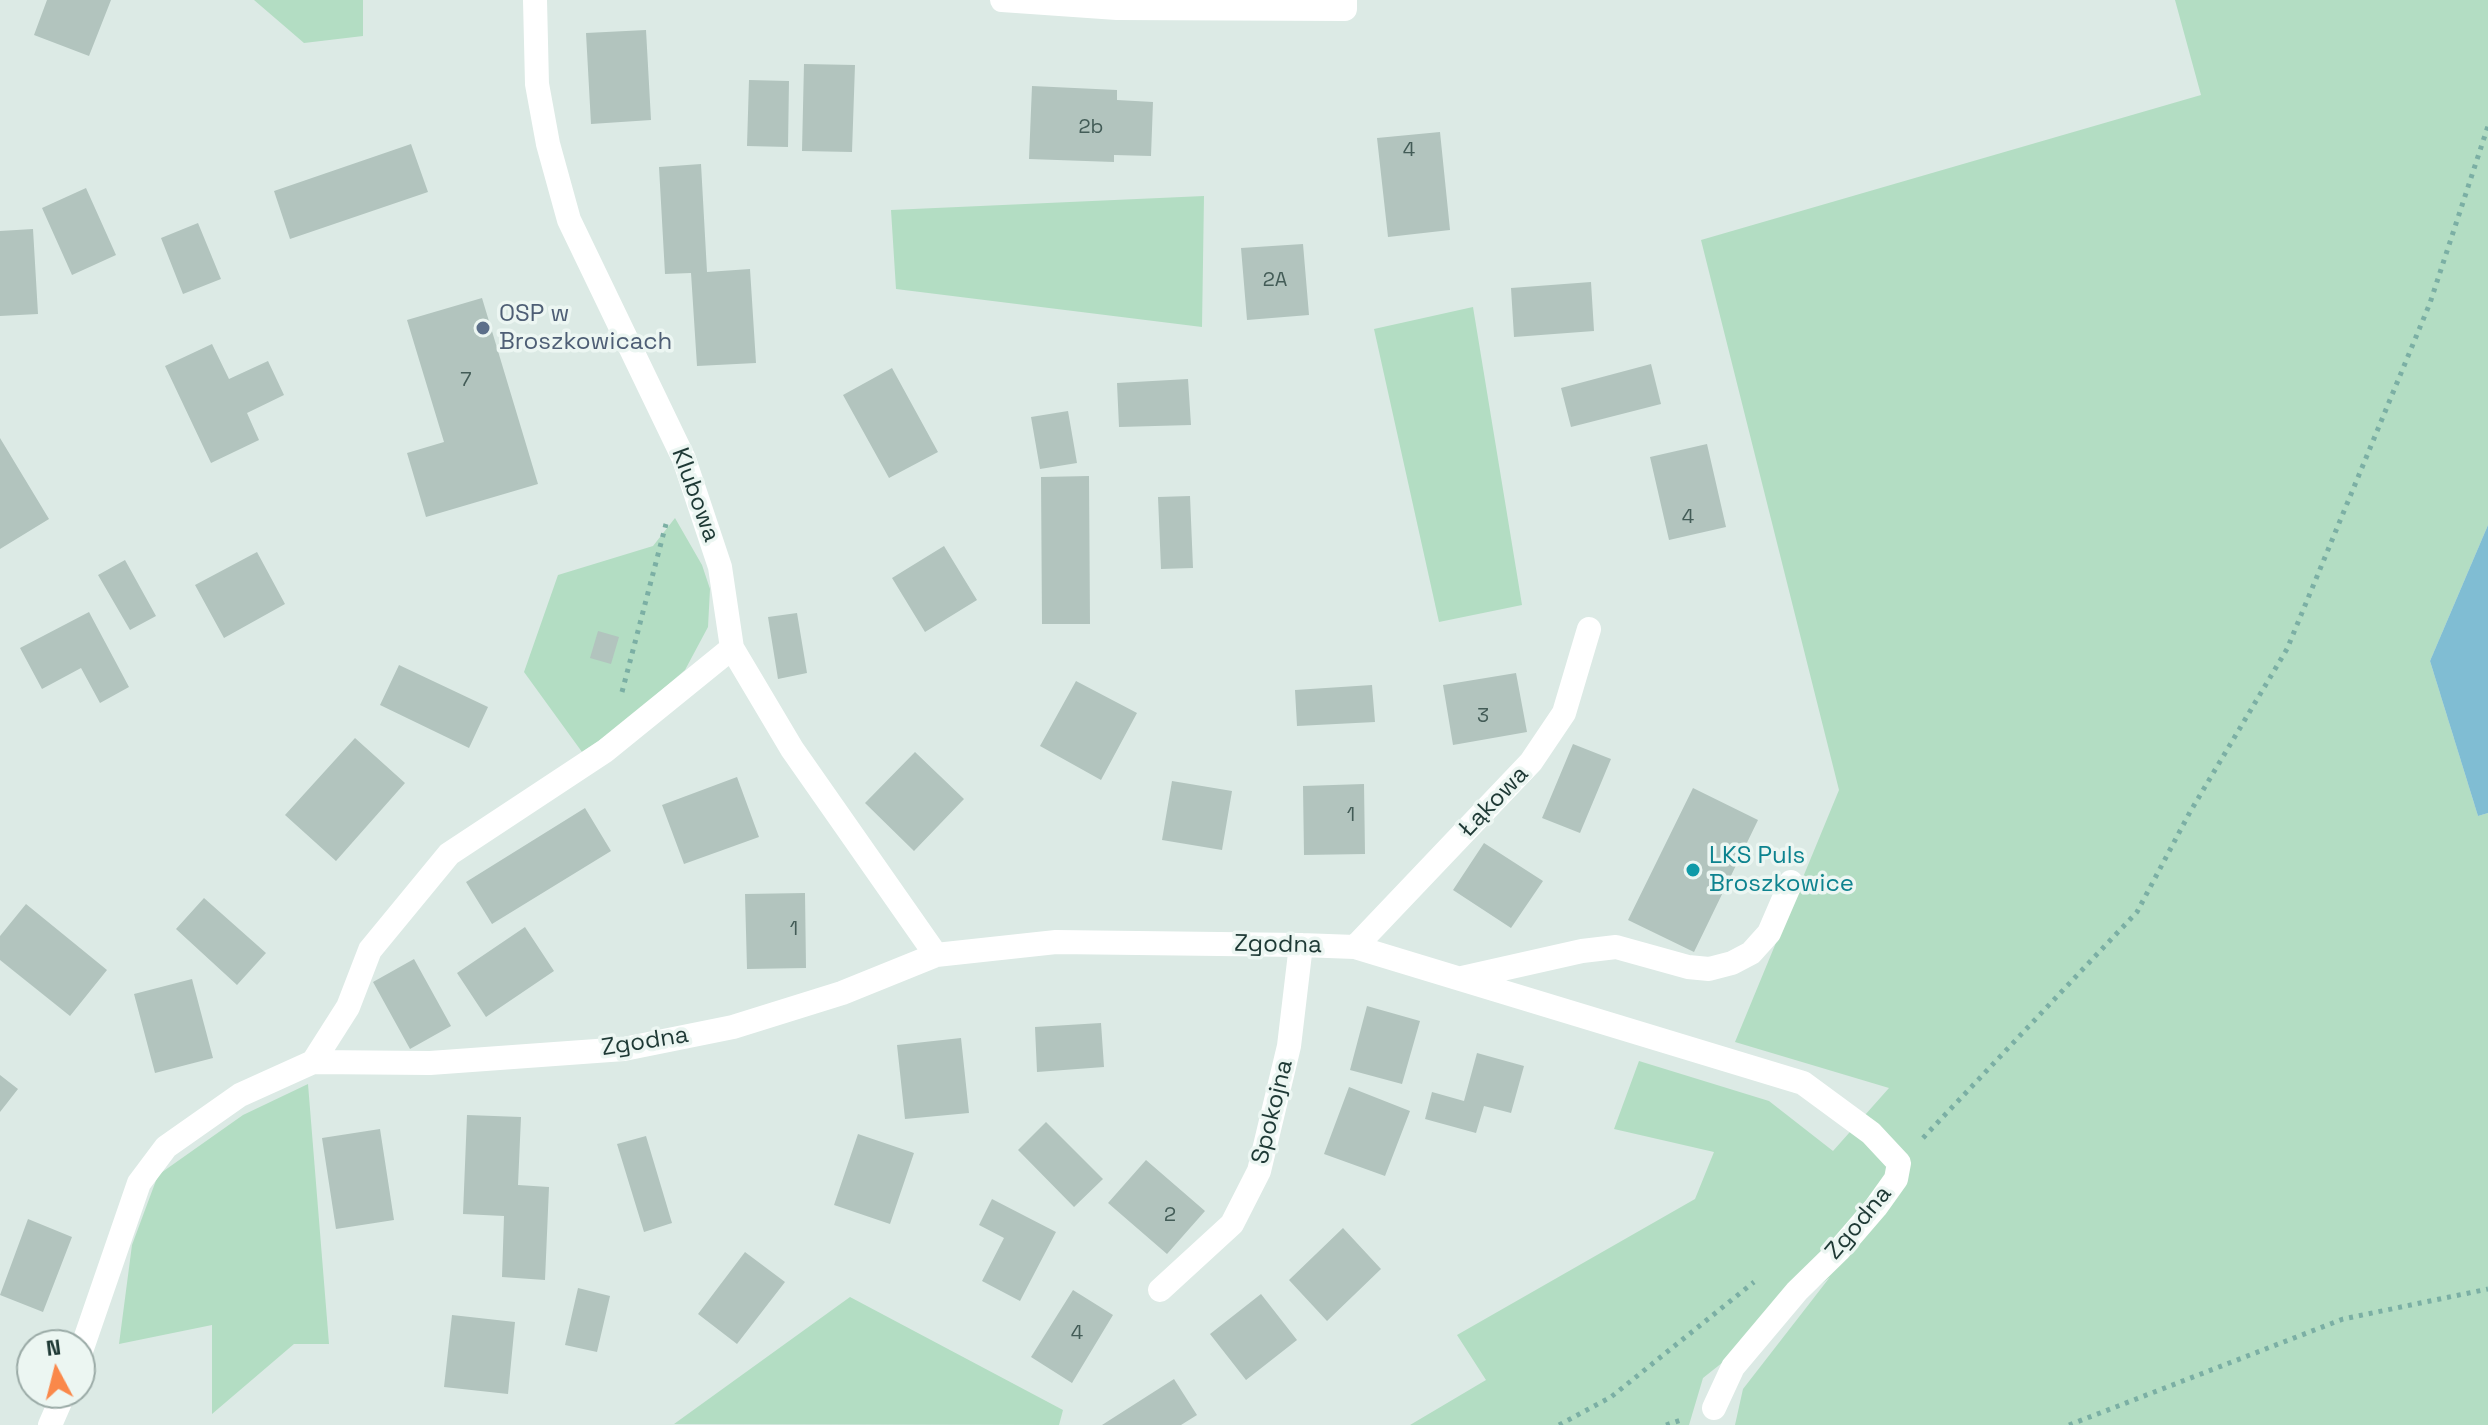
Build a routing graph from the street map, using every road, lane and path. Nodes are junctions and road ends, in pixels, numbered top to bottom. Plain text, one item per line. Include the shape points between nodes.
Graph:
1 (535, 0) edge
2 (1002, 0) edge
3 (1345, 0) edge
4 (2488, 126) edge
5 (668, 519) dead end
6 (1589, 629) dead end
7 (732, 648) junction
8 (621, 696) dead end
9 (1791, 882) dead end
10 (1301, 945) junction
11 (1355, 947) junction
12 (936, 955) junction
13 (1460, 979) junction
14 (313, 1062) junction
15 (1899, 1163) junction
16 (1759, 1279) dead end
17 (2488, 1289) edge
18 (1160, 1290) dead end
19 (89, 1329) edge
20 (1714, 1408) dead end
21 (1559, 1425) edge
22 (2069, 1425) edge

1 - 7 street, Klubowa via 537,84 569,220 684,459 720,567
2 - 3 street via 1117,8 1345,9
4 - 15 path via 2430,303 2287,649 2137,912
5 - 8 path
6 - 11 street, Łąkowa via 1564,713 1531,762
7 - 12 street, Klubowa via 792,749
7 - 14 street via 605,751 449,854 370,950 348,1007
9 - 13 street via 1769,933 1751,953 1732,963 1688,967 1616,947
10 - 11 street, Zgodna
10 - 12 street, Zgodna via 1056,942
10 - 18 street, Spokojna via 1289,1046 1259,1171 1232,1224
11 - 13 street, Zgodna
12 - 14 street, Zgodna via 842,993 733,1027 624,1049 430,1063
13 - 15 street, Zgodna via 1803,1083 1871,1133
14 - 19 street, Zgodna via 240,1095 166,1147 139,1183
15 - 20 street, Zgodna via 1896,1179 1876,1207 1733,1367
16 - 21 path via 1611,1397
17 - 22 path via 2343,1319

